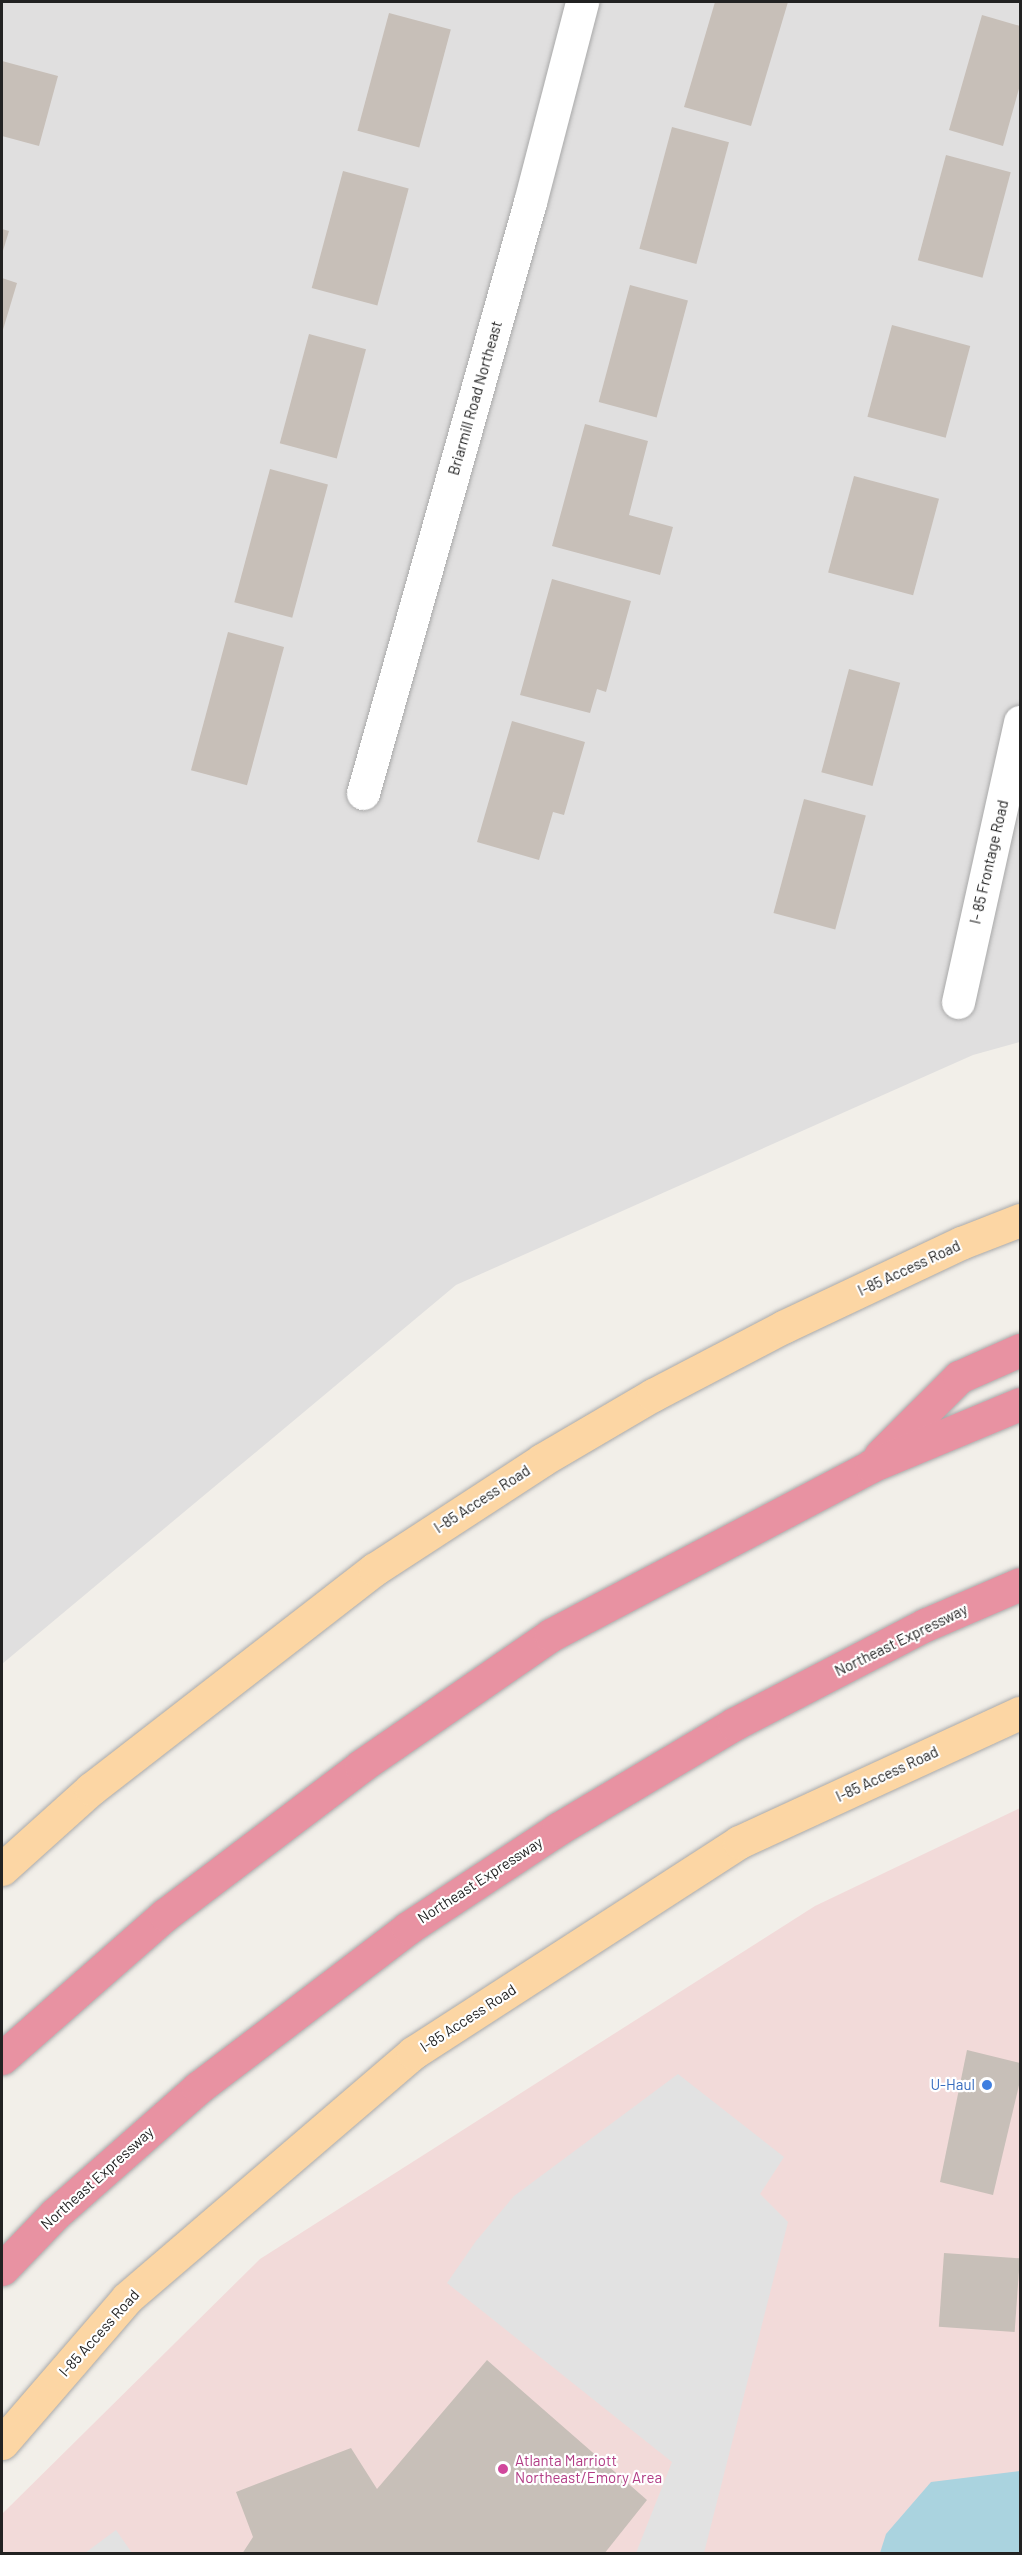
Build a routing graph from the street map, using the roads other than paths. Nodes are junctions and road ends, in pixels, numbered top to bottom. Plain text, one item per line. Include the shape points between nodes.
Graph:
1 (582, 2) edge
2 (1020, 722) edge
3 (363, 793) dead end
4 (958, 1002) dead end
5 (1020, 1220) edge
6 (1020, 1350) edge
7 (1020, 1404) edge
8 (871, 1466) junction
9 (1020, 1584) edge
10 (1020, 1713) edge
11 (2, 1869) edge
12 (2, 2058) edge
13 (2, 2269) edge
14 (2, 2443) edge

1 - 3 street, Briarmill Road Northeast via 530,202
2 - 4 street, I- 85 Frontage Road
5 - 11 main road, I-85 Access Road via 961,1243 783,1327 653,1395 542,1460 375,1569 91,1789
6 - 8 highway via 959,1377
7 - 8 highway
8 - 12 highway via 551,1635 361,1766 165,1915
9 - 13 highway, Northeast Expressway via 925,1625 734,1724 558,1829 408,1928 198,2088 55,2214
10 - 14 main road, I-85 Access Road via 739,1842 413,2053 127,2298

